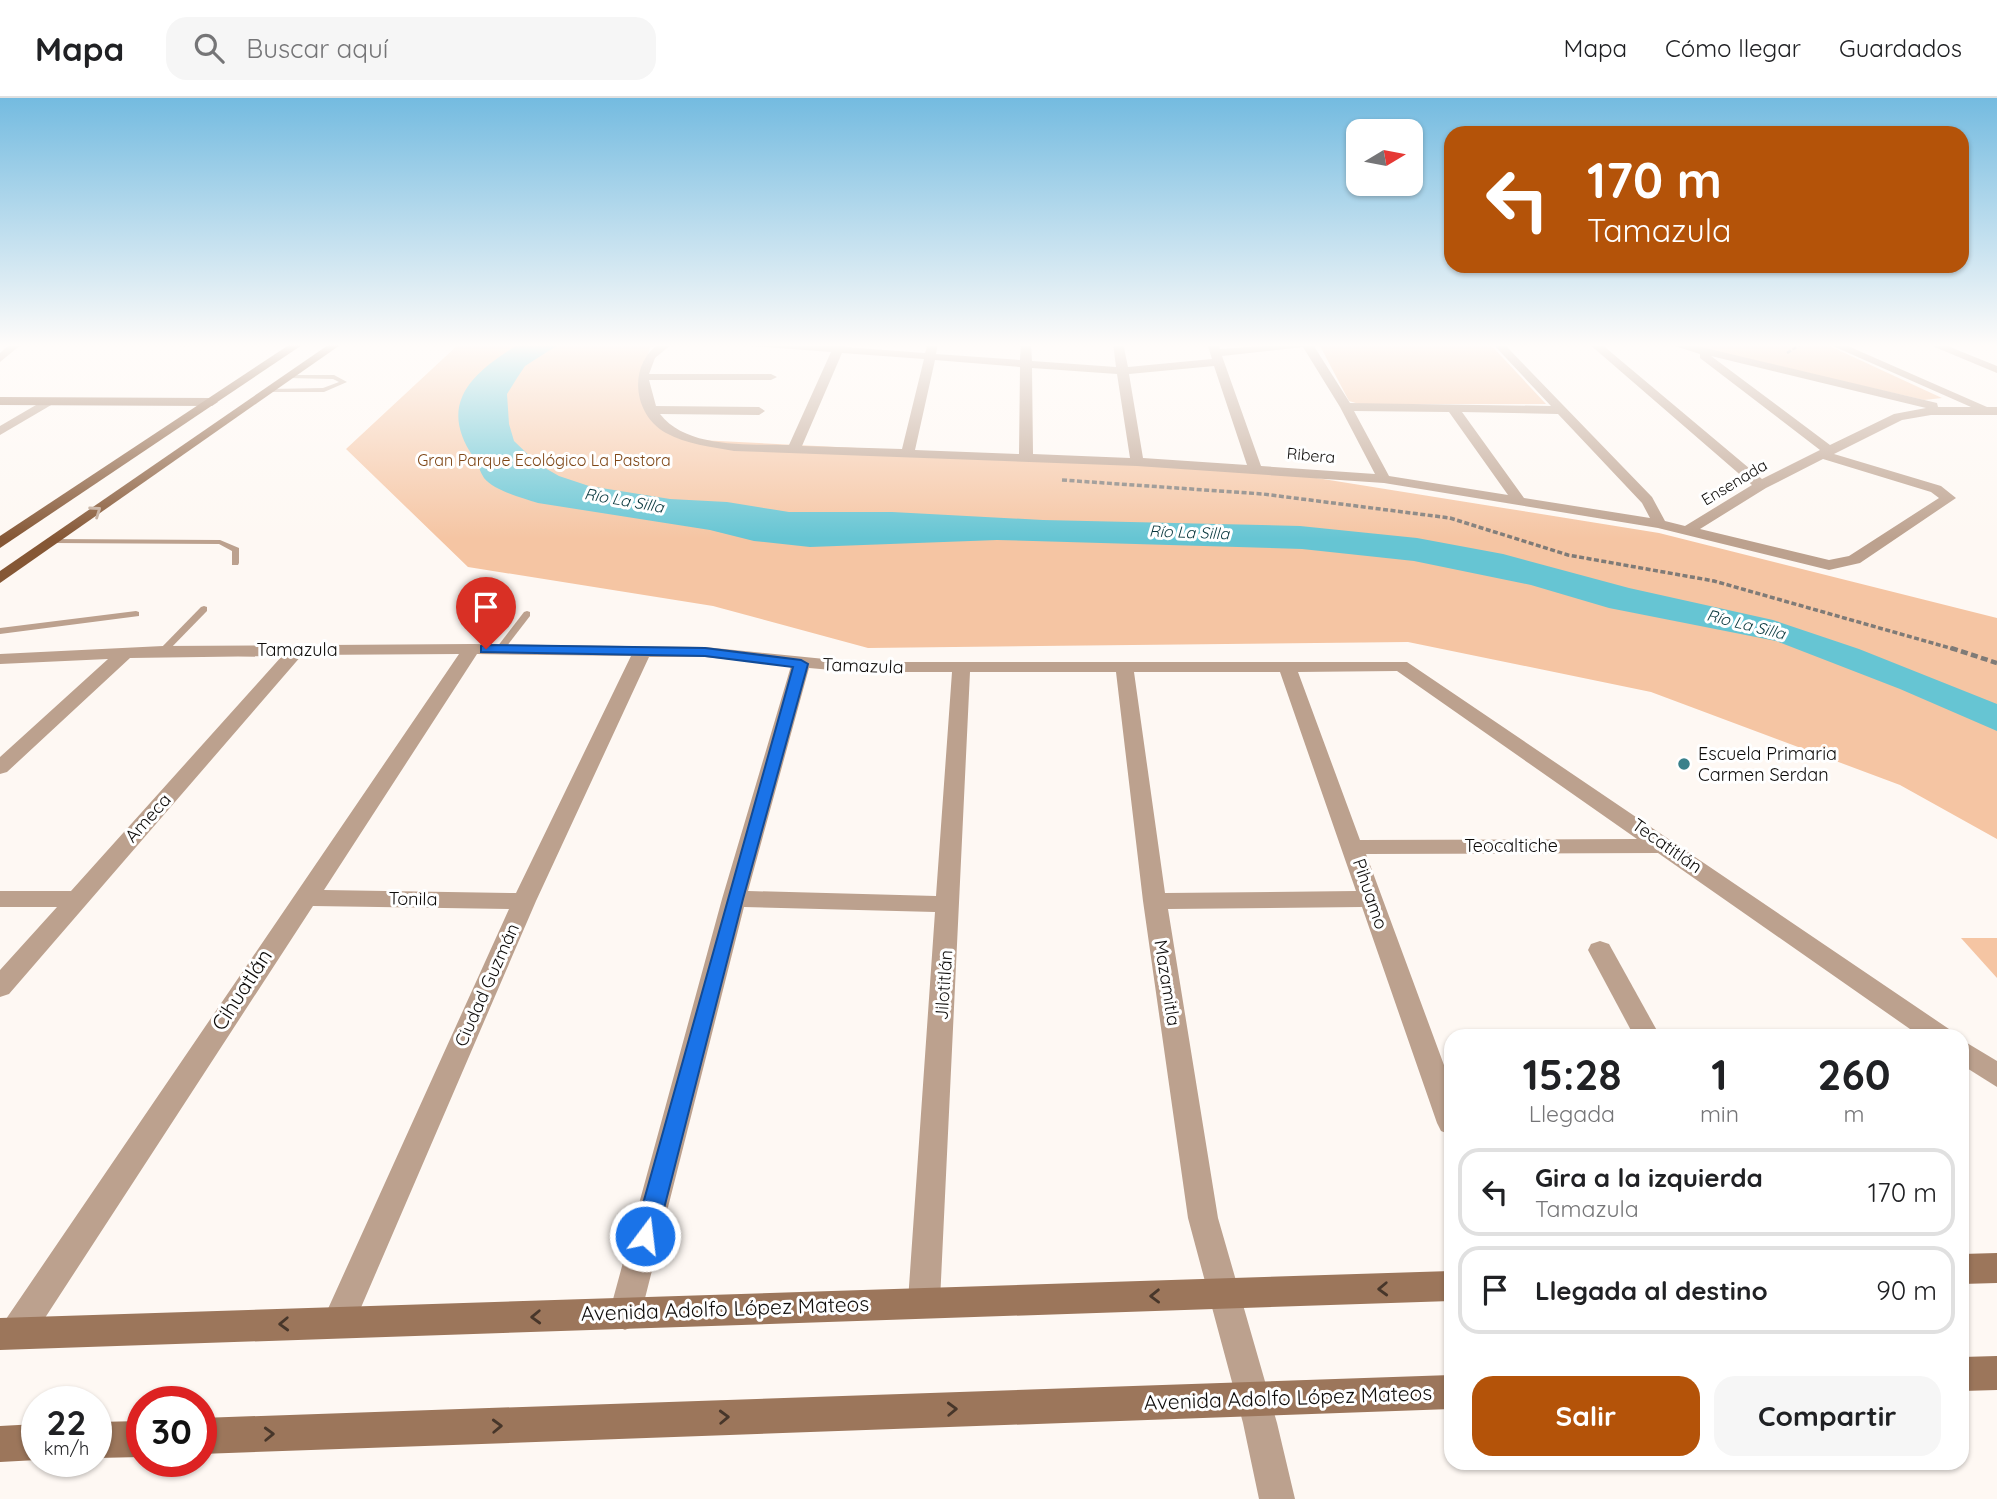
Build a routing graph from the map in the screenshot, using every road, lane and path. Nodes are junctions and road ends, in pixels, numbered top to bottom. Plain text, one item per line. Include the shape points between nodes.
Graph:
1 (39, 408) edge
2 (202, 408) edge
3 (244, 408) edge
4 (812, 408) edge
5 (918, 408) edge
6 (1026, 408) edge
7 (1129, 408) edge
8 (1234, 408) edge
9 (1347, 408) edge
10 (1420, 408) edge
11 (1669, 408) edge
12 (1770, 408) edge
13 (1945, 408) edge
14 (1453, 409) junction
15 (652, 410) joint
16 (1562, 410) joint
17 (1952, 410) junction
18 (759, 411) dead end
19 (1971, 411) junction
20 (1994, 411) edge
21 (1997, 426) edge
22 (0, 431) edge
23 (794, 449) junction
24 (1824, 452) junction
25 (908, 453) junction
26 (1027, 458) junction
27 (1137, 462) junction
28 (1255, 468) junction
29 (1384, 479) junction
30 (1062, 480) dead end
31 (1760, 485) junction
32 (1518, 499) junction
33 (1658, 524) junction
34 (0, 531) edge
35 (17, 531) junction
36 (1687, 531) junction
37 (54, 541) junction
38 (0, 543) edge
39 (235, 563) dead end
40 (0, 578) edge
41 (204, 610) dead end
42 (136, 614) dead end
43 (527, 614) dead end
44 (0, 631) edge
45 (472, 649) junction
46 (500, 649) junction
47 (297, 650) junction
48 (643, 650) junction
49 (163, 651) junction
50 (125, 653) junction
51 (0, 659) edge
52 (1997, 663) edge
53 (801, 664) junction
54 (1391, 664) joint
55 (1287, 666) junction
56 (961, 668) junction
57 (1125, 669) junction
58 (0, 768) edge
59 (1354, 846) junction
60 (1668, 846) junction
61 (303, 898) junction
62 (0, 899) edge
63 (76, 899) junction
64 (734, 899) junction
65 (1372, 900) junction
66 (524, 901) junction
67 (1155, 901) junction
68 (949, 904) junction
69 (1600, 950) dead end
70 (0, 987) edge
71 (1643, 1029) edge
72 (1930, 1029) edge
73 (1969, 1056) edge
74 (1997, 1076) edge
75 (1444, 1103) edge
76 (1997, 1268) edge
77 (1969, 1269) edge
78 (1444, 1286) edge
79 (1223, 1295) junction
80 (924, 1301) junction
81 (625, 1314) junction
82 (338, 1322) junction
83 (8, 1333) edge
84 (1997, 1373) edge
85 (1969, 1374) edge
86 (1444, 1392) edge
87 (1252, 1399) junction
88 (217, 1435) edge
89 (21, 1443) edge
90 (0, 1444) edge
91 (1277, 1499) edge

1 - 22 street
2 - 35 main road
37 -> 3 main road
4 - 23 street
5 - 25 street
6 - 26 street
7 - 27 street
8 - 28 street
9 - 29 street
10 - 14 street
11 - 31 street
12 - 24 street
13 - 17 street
14 - 16 street
14 - 32 street
15 - 18 street
15 - 23 street, Ribera via 668,429 699,440 734,447
16 - 33 street via 1653,508
17 - 19 street, Ensenada
17 - 24 street, Ensenada via 1898,417
19 - 20 street, Ensenada
19 - 21 street
23 - 25 street, Ribera
24 - 31 street, Ensenada
24 - 36 street, Ribera via 1936,489 1949,498 1840,565
25 - 26 street, Ribera
26 - 27 street, Ribera
27 - 28 street, Ribera
28 - 29 street, Ribera
29 - 32 street, Ribera
30 - 52 path via 1263,494 1450,518 1568,555 1714,581
31 - 36 street, Ensenada
32 - 33 street, Ribera
33 - 36 street, Ribera
34 - 35 street
35 - 38 main road
37 - 39 lane via 220,542 236,550
37 - 40 main road
41 - 49 lane
42 - 44 lane
43 - 46 lane
45 - 46 street, Tamazula
45 - 47 street, Tamazula
45 - 61 street, Cihuatlán
46 - 48 street, Tamazula
47 - 49 street, Tamazula
47 - 63 street, Ameca
48 - 53 street, Tamazula
48 - 66 street, Ciudad Guzmán
49 - 50 street, Tamazula
50 - 51 street, Tamazula
50 - 58 street
53 - 56 street, Tamazula
53 - 64 street
54 - 55 street, Tamazula
54 - 60 street, Tecatitlán via 1412,670
55 - 57 street, Tamazula
55 - 59 street, Pihuamo
56 - 57 street, Tamazula
56 - 68 street, Jilotitlán
57 - 67 street, Mazamitla
59 - 60 street, Teocaltiche
59 - 65 street, Pihuamo
60 - 72 street, Tecatitlán
61 - 66 street, Tonila
61 - 83 street, Cihuatlán
62 - 63 street
63 - 70 street, Ameca
64 - 68 street
64 - 81 street
65 - 67 street
65 - 75 street, Pihuamo
66 - 82 street, Ciudad Guzmán
67 - 79 street, Mazamitla via 1203,1218
68 - 80 street, Jilotitlán
69 - 71 street
73 - 74 street
76 - 77 main road
78 -> 79 main road, Avenida Adolfo López Mateos
79 -> 80 main road, Avenida Adolfo López Mateos
79 - 87 street, Mazamitla
80 - 81 main road, Avenida Adolfo López Mateos
81 -> 82 main road, Avenida Adolfo López Mateos
82 -> 83 main road, Avenida Adolfo López Mateos
84 - 85 main road
86 - 87 main road, Avenida Adolfo López Mateos
88 -> 87 main road, Avenida Adolfo López Mateos
87 - 91 street, Mazamitla
89 - 90 main road

